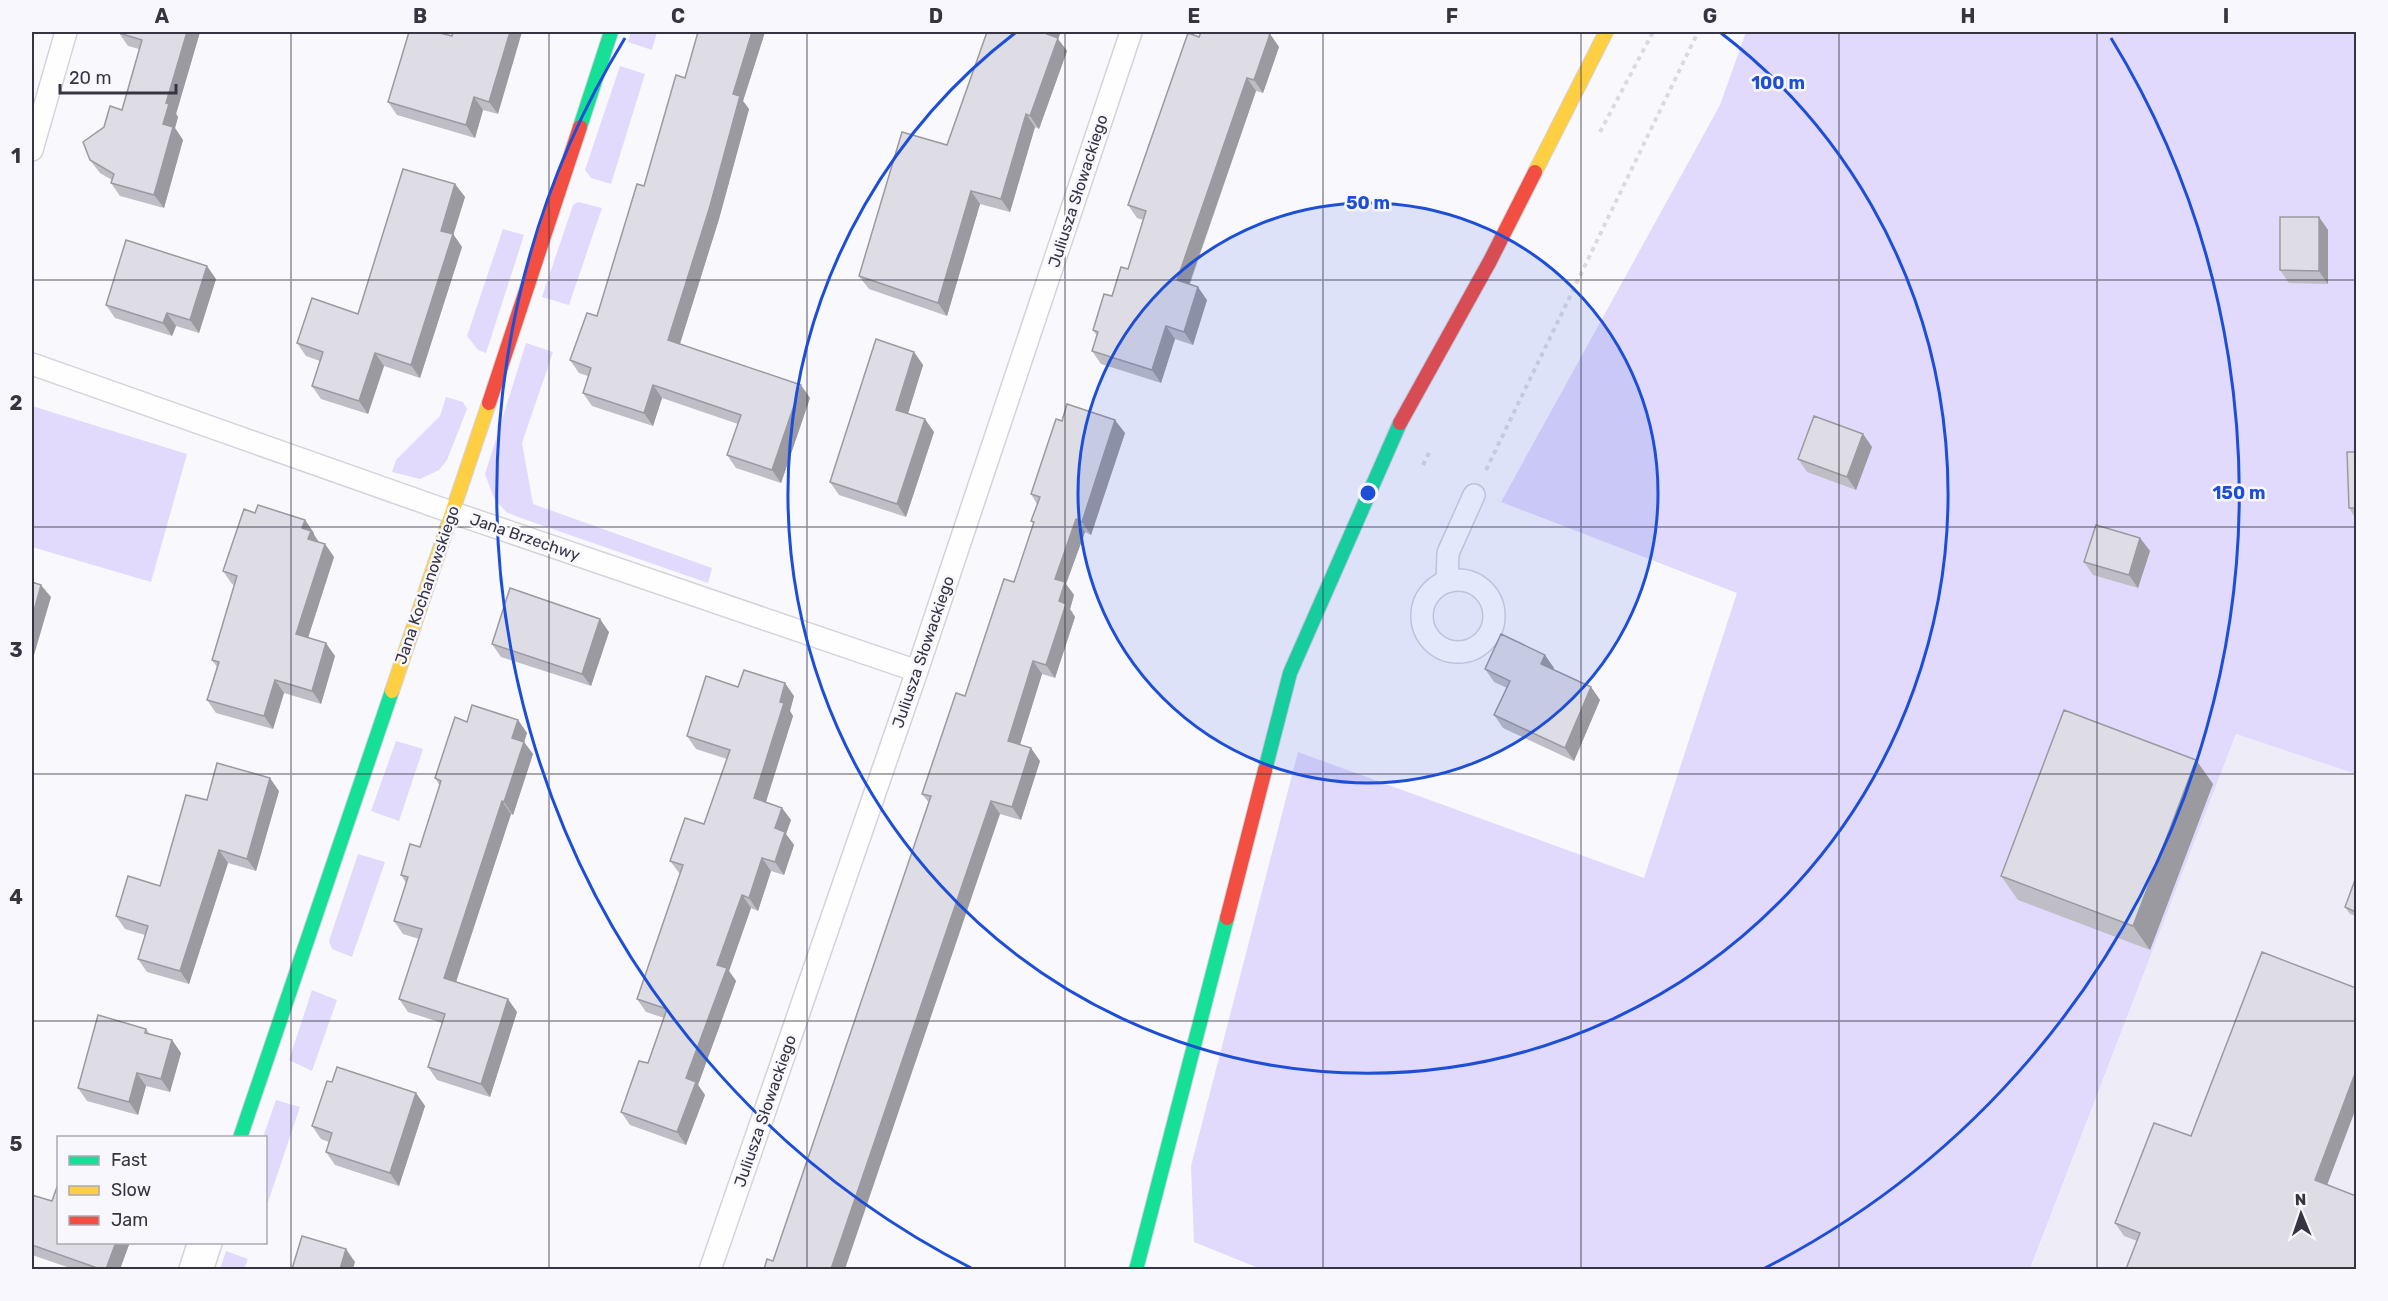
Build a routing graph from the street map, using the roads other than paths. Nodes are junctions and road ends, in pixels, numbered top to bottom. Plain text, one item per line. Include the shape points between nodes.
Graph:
1 (66, 32) edge
2 (611, 32) edge
3 (1131, 32) edge
4 (1606, 32) edge
5 (32, 150) edge
6 (32, 364) edge
7 (1474, 495) road end
8 (451, 512) junction
9 (1447, 582) dead end
10 (918, 671) junction
11 (240, 1136) edge
12 (204, 1244) edge
13 (196, 1269) edge
14 (710, 1269) edge
15 (1137, 1269) edge

1 - 5 lane
2 - 8 street, Jana Kochanowskiego
3 - 10 lane, Juliusza Słowackiego
4 - 15 street via 1490,261 1390,442 1290,673
6 - 8 lane, Jana Brzechwy
7 - 9 lane via 1448,553
8 - 10 lane, Jana Brzechwy
8 - 11 street, Jana Kochanowskiego
10 - 14 lane, Juliusza Słowackiego
12 - 13 street

